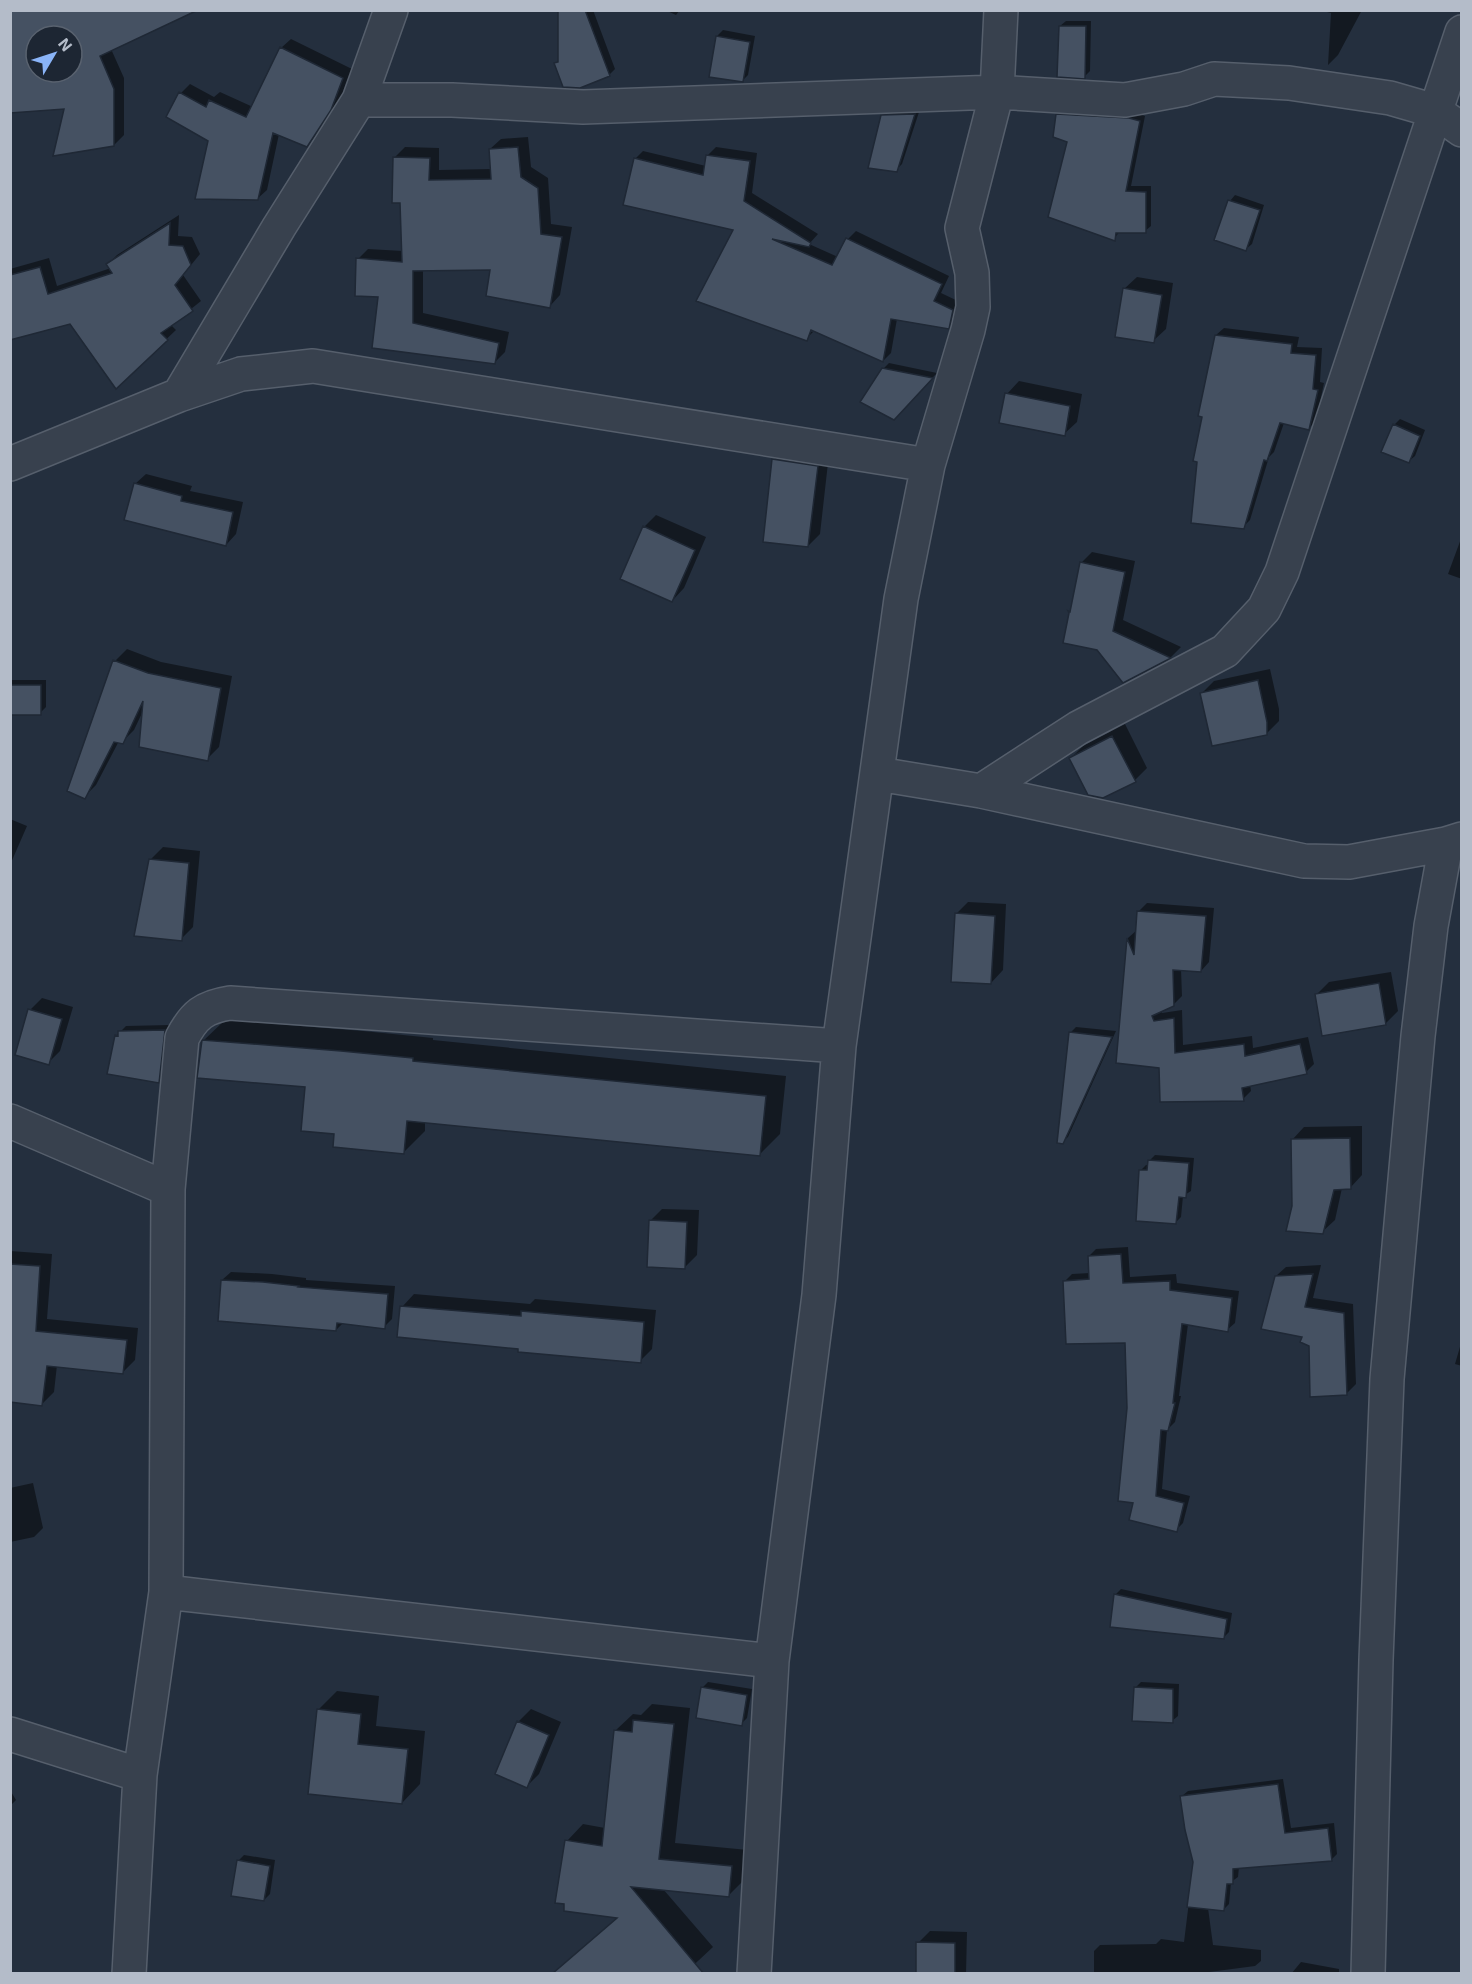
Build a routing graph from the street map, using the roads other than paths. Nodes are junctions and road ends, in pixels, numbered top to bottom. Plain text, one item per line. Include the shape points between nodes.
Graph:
1 (391, 10) edge
2 (1001, 10) edge
3 (1461, 32) edge
4 (997, 92) junction
5 (358, 100) junction
6 (1435, 111) junction
7 (1461, 130) edge
8 (178, 395) junction
9 (10, 464) edge
10 (928, 465) junction
11 (878, 774) junction
12 (981, 791) junction
13 (1454, 841) edge
14 (839, 1046) junction
15 (10, 1121) edge
16 (168, 1189) junction
17 (166, 1592) junction
18 (771, 1661) junction
19 (10, 1734) edge
20 (140, 1775) junction
21 (129, 1974) edge
22 (754, 1974) edge
23 (1368, 1974) edge

1 - 5 street
2 - 4 street
3 - 6 street
4 - 5 street via 583,107
4 - 6 street via 1125,100 1214,79 1289,83 1390,98
4 - 10 street via 962,228 972,273 973,307
5 - 8 street
6 - 7 street
6 - 12 street via 1282,572 1264,609 1225,651 1078,728
8 - 9 street
8 - 10 street via 241,375 313,366
10 - 11 street via 902,599
11 - 12 street
11 - 14 street
12 - 13 street via 1304,861 1349,862
13 - 23 street via 1431,926 1387,1379
14 - 16 street via 230,1003 215,1006 200,1013 182,1038
14 - 18 street via 819,1295
15 - 16 street
16 - 17 street
17 - 18 street
17 - 20 street
18 - 22 street
19 - 20 street
20 - 21 street

